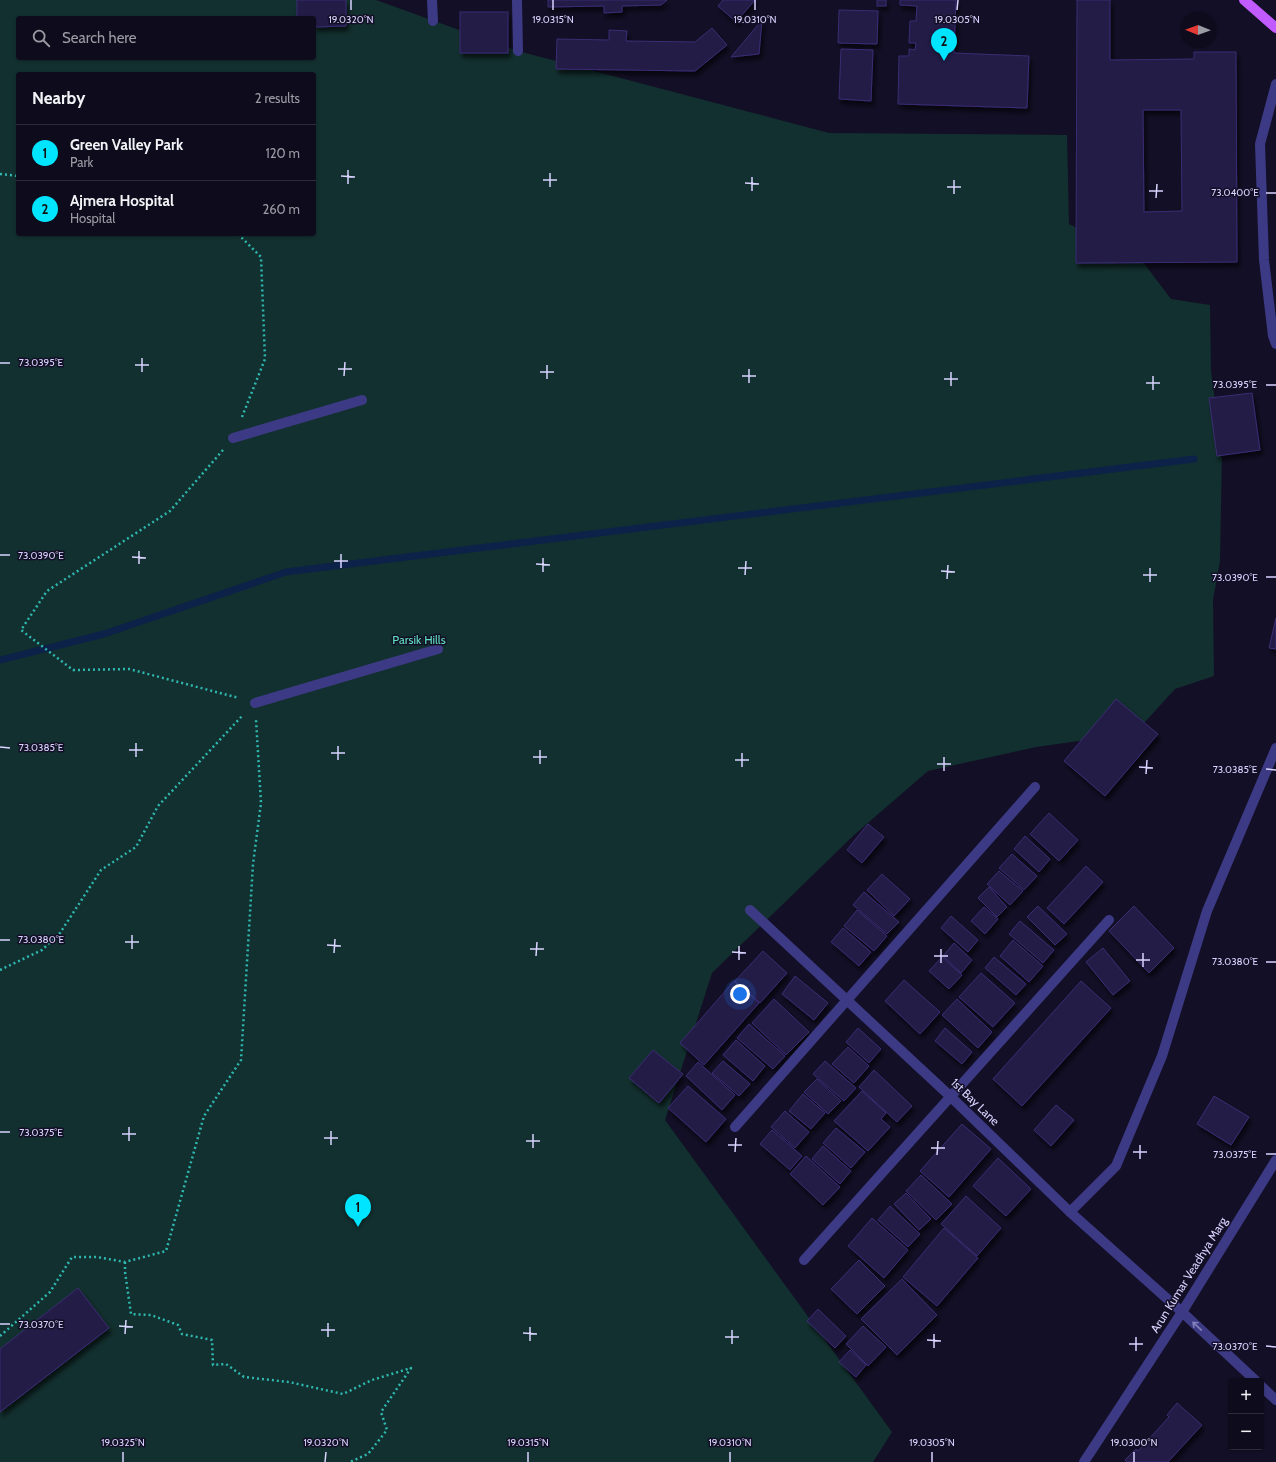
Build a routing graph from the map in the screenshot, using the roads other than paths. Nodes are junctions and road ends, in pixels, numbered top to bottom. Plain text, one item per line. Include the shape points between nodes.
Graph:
1 (432, 0) edge
2 (517, 0) edge
3 (1244, 0) edge
4 (433, 21) dead end
5 (1276, 28) edge
6 (518, 51) dead end
7 (1276, 84) edge
8 (1276, 344) edge
9 (362, 400) dead end
10 (233, 438) road end
11 (438, 649) dead end
12 (255, 703) road end
13 (1276, 748) edge
14 (1035, 787) dead end
15 (750, 910) dead end
16 (1109, 920) dead end
17 (847, 1000) junction
18 (951, 1097) junction
19 (734, 1127) dead end
20 (1276, 1160) edge
21 (1070, 1212) junction
22 (804, 1260) dead end
23 (1182, 1312) junction
24 (1253, 1378) edge
25 (1264, 1389) edge
26 (1276, 1400) edge
27 (1084, 1462) edge

1 - 4 street
2 - 6 street
3 - 5 main road
7 - 8 street via 1260,144 1264,260
9 - 10 street
11 - 12 street
13 - 21 street via 1207,911 1162,1056 1116,1166
14 - 17 street
15 - 17 street, 1st Bay Lane
16 - 18 street
17 - 18 street, 1st Bay Lane
17 - 19 street
18 - 21 street, 1st Bay Lane
18 - 22 street
20 - 23 street, Arun Kumar Veadhya Marg
21 - 23 street, 1st Bay Lane
24 -> 23 street, 1st Bay Lane
23 - 27 street, Arun Kumar Veadhya Marg
25 - 26 street

